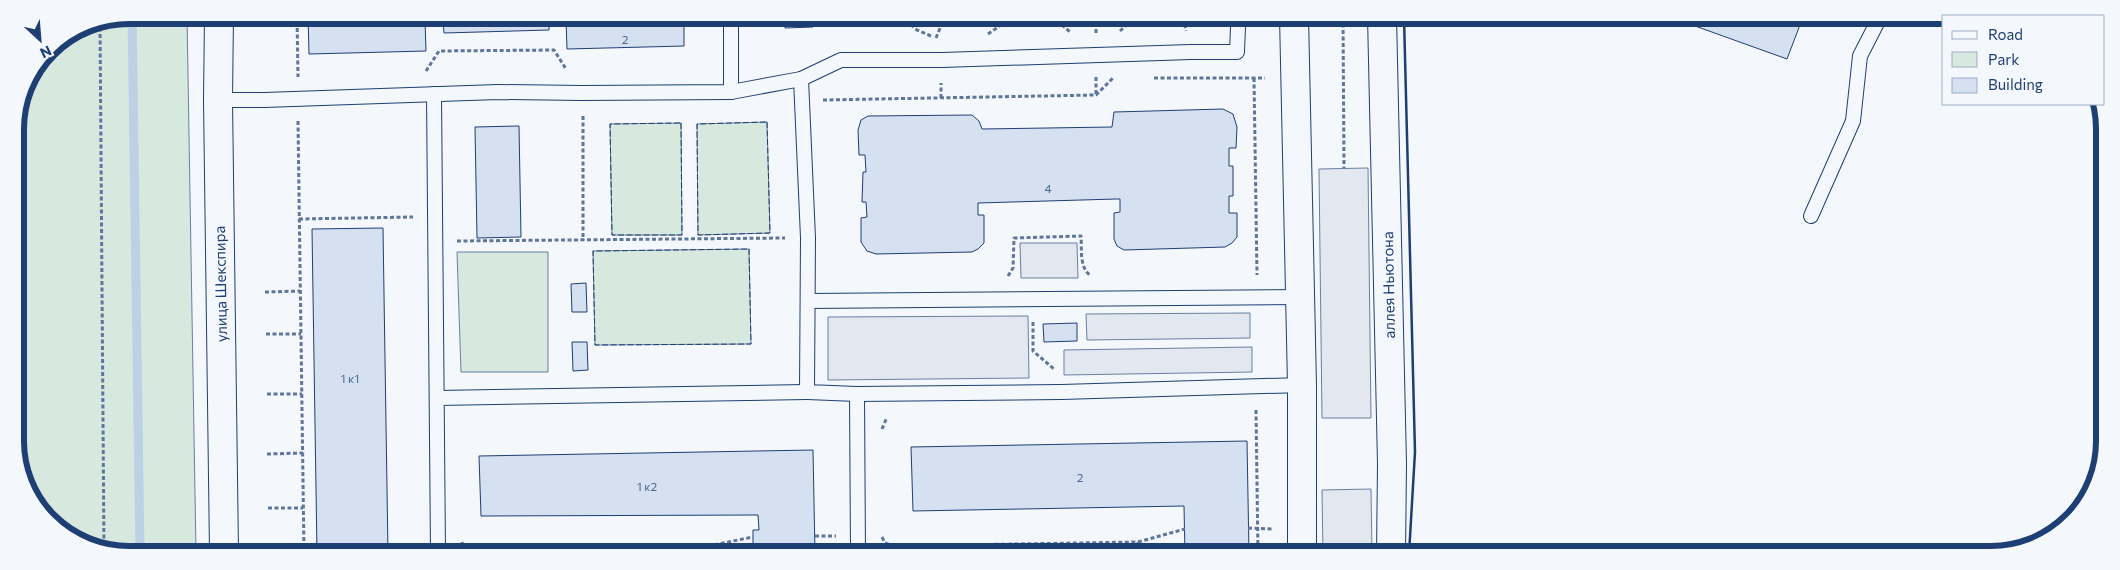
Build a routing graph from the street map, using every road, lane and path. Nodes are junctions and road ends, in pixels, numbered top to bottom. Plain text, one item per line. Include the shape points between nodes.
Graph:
1 (219, 24) edge
2 (297, 24) edge
3 (731, 24) edge
4 (910, 24) edge
5 (942, 24) edge
6 (1004, 24) edge
7 (1294, 24) edge
8 (1342, 24) edge
9 (1382, 24) edge
10 (1876, 24) edge
11 (1238, 26) dead end
12 (100, 27) edge
13 (987, 35) dead end
14 (936, 38) junction
15 (942, 39) dead end
16 (422, 73) dead end
17 (1270, 77) dead end
18 (1122, 78) dead end
19 (1149, 78) dead end
20 (1254, 78) junction
21 (307, 79) dead end
22 (801, 79) junction
23 (731, 92) junction
24 (582, 93) junction
25 (434, 94) junction
26 (218, 100) junction
27 (822, 107) dead end
28 (298, 117) dead end
29 (1344, 168) dead end
30 (1811, 216) dead end
31 (299, 219) junction
32 (787, 229) dead end
33 (583, 240) junction
34 (435, 242) junction
35 (1263, 277) dead end
36 (1093, 278) dead end
37 (1000, 281) dead end
38 (300, 291) junction
39 (265, 292) dead end
40 (1300, 297) junction
41 (808, 301) junction
42 (1024, 301) junction
43 (266, 334) dead end
44 (301, 334) junction
45 (1302, 385) junction
46 (807, 392) junction
47 (1062, 392) junction
48 (267, 394) dead end
49 (302, 394) junction
50 (857, 394) junction
51 (437, 398) junction
52 (1262, 410) dead end
53 (890, 415) dead end
54 (880, 434) dead end
55 (303, 453) junction
56 (267, 454) dead end
57 (268, 508) dead end
58 (303, 508) junction
59 (1185, 530) dead end
60 (881, 536) dead end
61 (753, 537) dead end
62 (461, 539) dead end
63 (1138, 542) junction
64 (104, 543) edge
65 (1018, 544) joint
66 (224, 546) edge
67 (304, 546) edge
68 (438, 546) edge
69 (463, 546) edge
70 (708, 546) edge
71 (858, 546) edge
72 (1138, 546) edge
73 (1258, 546) edge
74 (1302, 546) edge
75 (1391, 546) edge

1 - 26 street, улица Шекспира
2 - 21 path via 298,79
3 - 23 lane
4 - 14 path
5 - 14 path
6 - 13 path
7 - 40 street
8 - 29 path
9 - 75 street, аллея Ньютона
10 - 30 lane via 1860,56 1852,121
11 - 22 lane via 1237,52 841,60
12 - 64 path
14 - 15 path
16 - 24 path via 428,70 440,51 554,50 568,72 582,76
17 - 20 path
18 - 27 path via 1113,78 1096,95 822,100
19 - 20 path
20 - 35 path via 1257,278
22 - 23 lane
22 - 41 lane
23 - 24 lane
24 - 25 lane
24 - 33 path
25 - 26 lane
25 - 34 lane
26 - 66 street, улица Шекспира
28 - 31 path
31 - 34 path via 415,217 416,242
31 - 38 path
32 - 33 path via 787,238
33 - 34 path
34 - 51 lane
36 - 37 path via 1082,262 1081,236 1014,238 1013,268
38 - 39 path
38 - 44 path
40 - 42 lane
40 - 45 street
41 - 42 lane
41 - 46 lane
42 - 47 path via 1033,316 1033,351 1061,375
43 - 44 path
44 - 49 path
45 - 47 lane
45 - 74 street
46 - 50 lane
46 - 51 lane
47 - 50 lane
48 - 49 path
49 - 55 path
50 - 71 lane
51 - 68 lane
52 - 73 path via 1256,410
53 - 54 path via 885,418
55 - 56 path
55 - 58 path
57 - 58 path
58 - 67 path
59 - 63 path
60 - 65 path via 885,543 895,546
61 - 70 path
62 - 69 path
63 - 65 path
63 - 72 path

